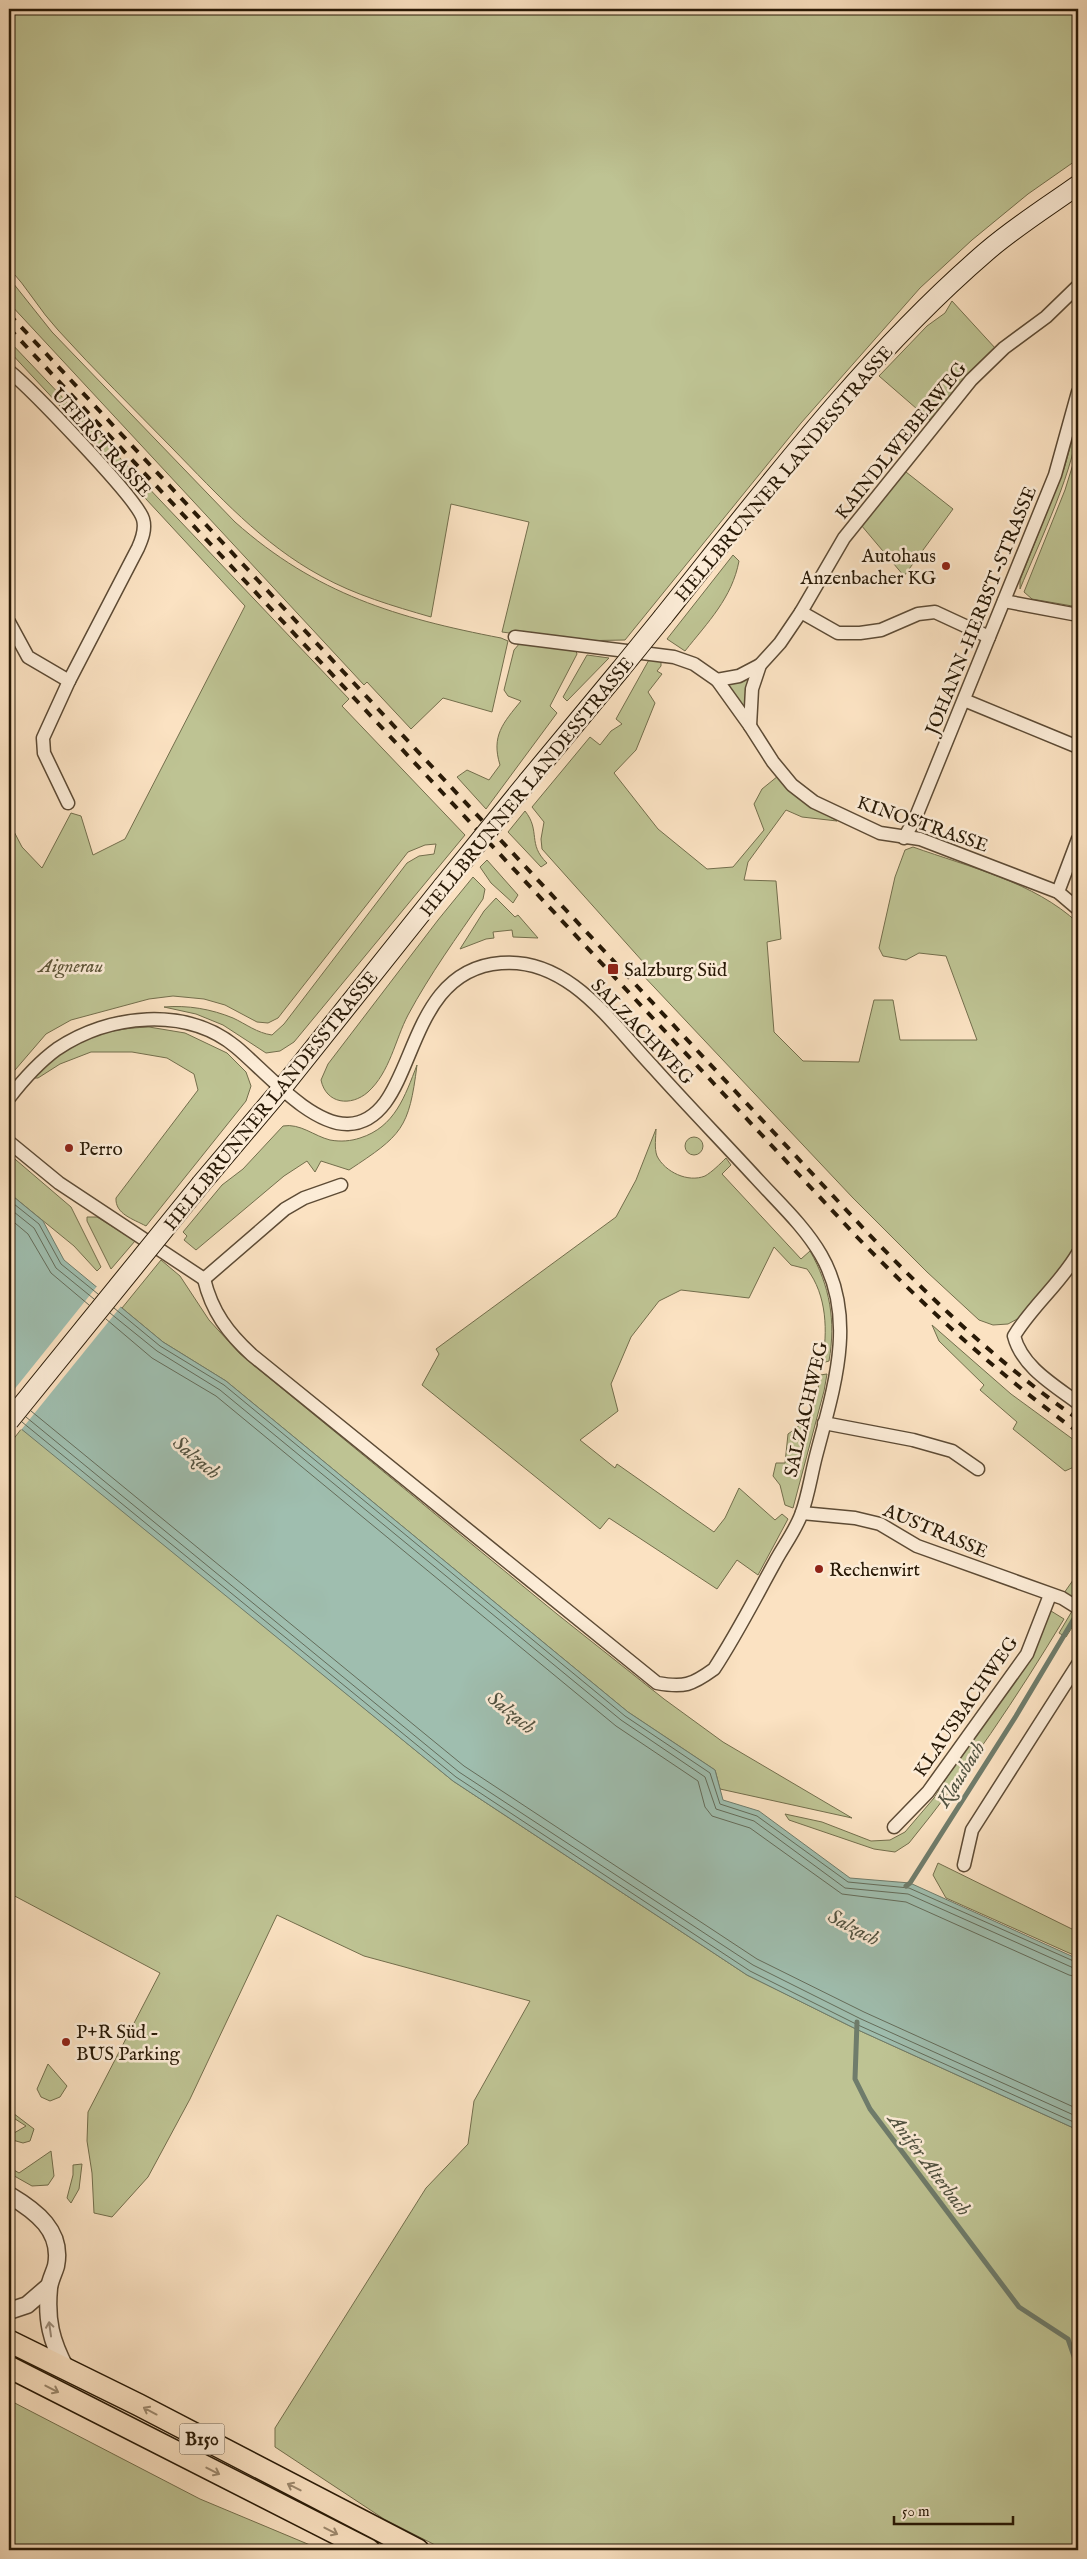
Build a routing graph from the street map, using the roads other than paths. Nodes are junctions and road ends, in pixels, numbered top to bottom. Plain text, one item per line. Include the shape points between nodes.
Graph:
1 (1078, 185) edge
2 (1078, 286) edge
3 (9, 371) edge
4 (1078, 392) edge
5 (1004, 601) junction
6 (801, 612) junction
7 (1078, 615) edge
8 (9, 622) edge
9 (515, 637) dead end
10 (989, 637) junction
11 (760, 665) junction
12 (717, 680) junction
13 (70, 681) junction
14 (964, 700) junction
15 (750, 726) junction
16 (1078, 747) edge
17 (68, 803) dead end
18 (904, 838) junction
19 (1078, 840) edge
20 (1058, 892) junction
21 (1078, 909) edge
22 (282, 1088) junction
23 (9, 1098) edge
24 (9, 1142) edge
25 (341, 1185) dead end
26 (1078, 1253) edge
27 (204, 1279) junction
28 (1078, 1403) edge
29 (9, 1421) edge
30 (824, 1423) junction
31 (978, 1468) dead end
32 (802, 1514) junction
33 (1056, 1597) junction
34 (1078, 1608) edge
35 (1078, 1664) edge
36 (894, 1827) dead end
37 (964, 1865) dead end
38 (9, 2196) edge
39 (49, 2286) junction
40 (9, 2311) edge
41 (9, 2341) edge
42 (9, 2367) edge
43 (66, 2369) junction
44 (369, 2550) edge
45 (418, 2550) edge

1 - 22 main road, HELLBRUNNER LANDESSTRASSE, bridge via 987,252 902,330 853,385 528,781
2 - 6 street, KAINDLWEBERWEG via 971,380 844,538
3 - 13 street, UFERSTRASSE via 110,477 144,520 138,548
4 - 5 street, JOHANN-HERBST-STRASSE via 1055,475
5 - 7 street
5 - 10 street, JOHANN-HERBST-STRASSE
6 - 10 street via 838,633 881,630 918,614 935,612
6 - 11 street, KAINDLWEBERWEG
8 - 13 street via 28,657
9 - 12 street via 674,657 694,664
10 - 14 street, JOHANN-HERBST-STRASSE
11 - 12 street, KAINDLWEBERWEG via 739,676
11 - 15 street, KAINDLWEBERWEG via 752,689
12 - 15 street, KINOSTRASSE
13 - 17 street, UFERSTRASSE via 42,743
14 - 16 street
14 - 18 street, JOHANN-HERBST-STRASSE via 915,819
15 - 18 street, KINOSTRASSE via 792,785 814,802 880,833
18 - 20 street, KINOSTRASSE via 920,839
19 - 20 street
20 - 21 street, KINOSTRASSE
22 - 23 street, SALZACHWEG via 225,1039 191,1024 157,1018 106,1027 74,1039 44,1060
22 - 29 main road, HELLBRUNNER LANDESSTRASSE, bridge
22 - 30 street, SALZACHWEG via 315,1113 334,1122 362,1121 379,1111 387,1101 427,1014 445,989 458,978 481,967 504,963 535,965 562,977 600,1010 788,1212 821,1254 837,1294 841,1315 838,1364
24 - 27 street via 59,1183
25 - 27 street via 304,1198 285,1209
26 - 28 street via 1014,1336 1028,1363
27 - 32 street, SALZACHWEG via 218,1317 252,1355 657,1683 678,1687 698,1681 714,1669
30 - 31 street via 914,1440 952,1451
30 - 32 street, SALZACHWEG
32 - 33 street, AUSTRASSE via 855,1518 880,1524 917,1546
33 - 34 street, AUSTRASSE
33 - 36 street, KLAUSBACHWEG via 1028,1654 928,1792
35 - 37 street via 972,1830
38 - 39 street via 30,2207 48,2224 58,2245 56,2266
39 - 40 street via 27,2305
43 -> 39 street via 49,2330
41 - 43 main road, B150
42 -> 44 main road, B150
45 -> 43 main road, B150

